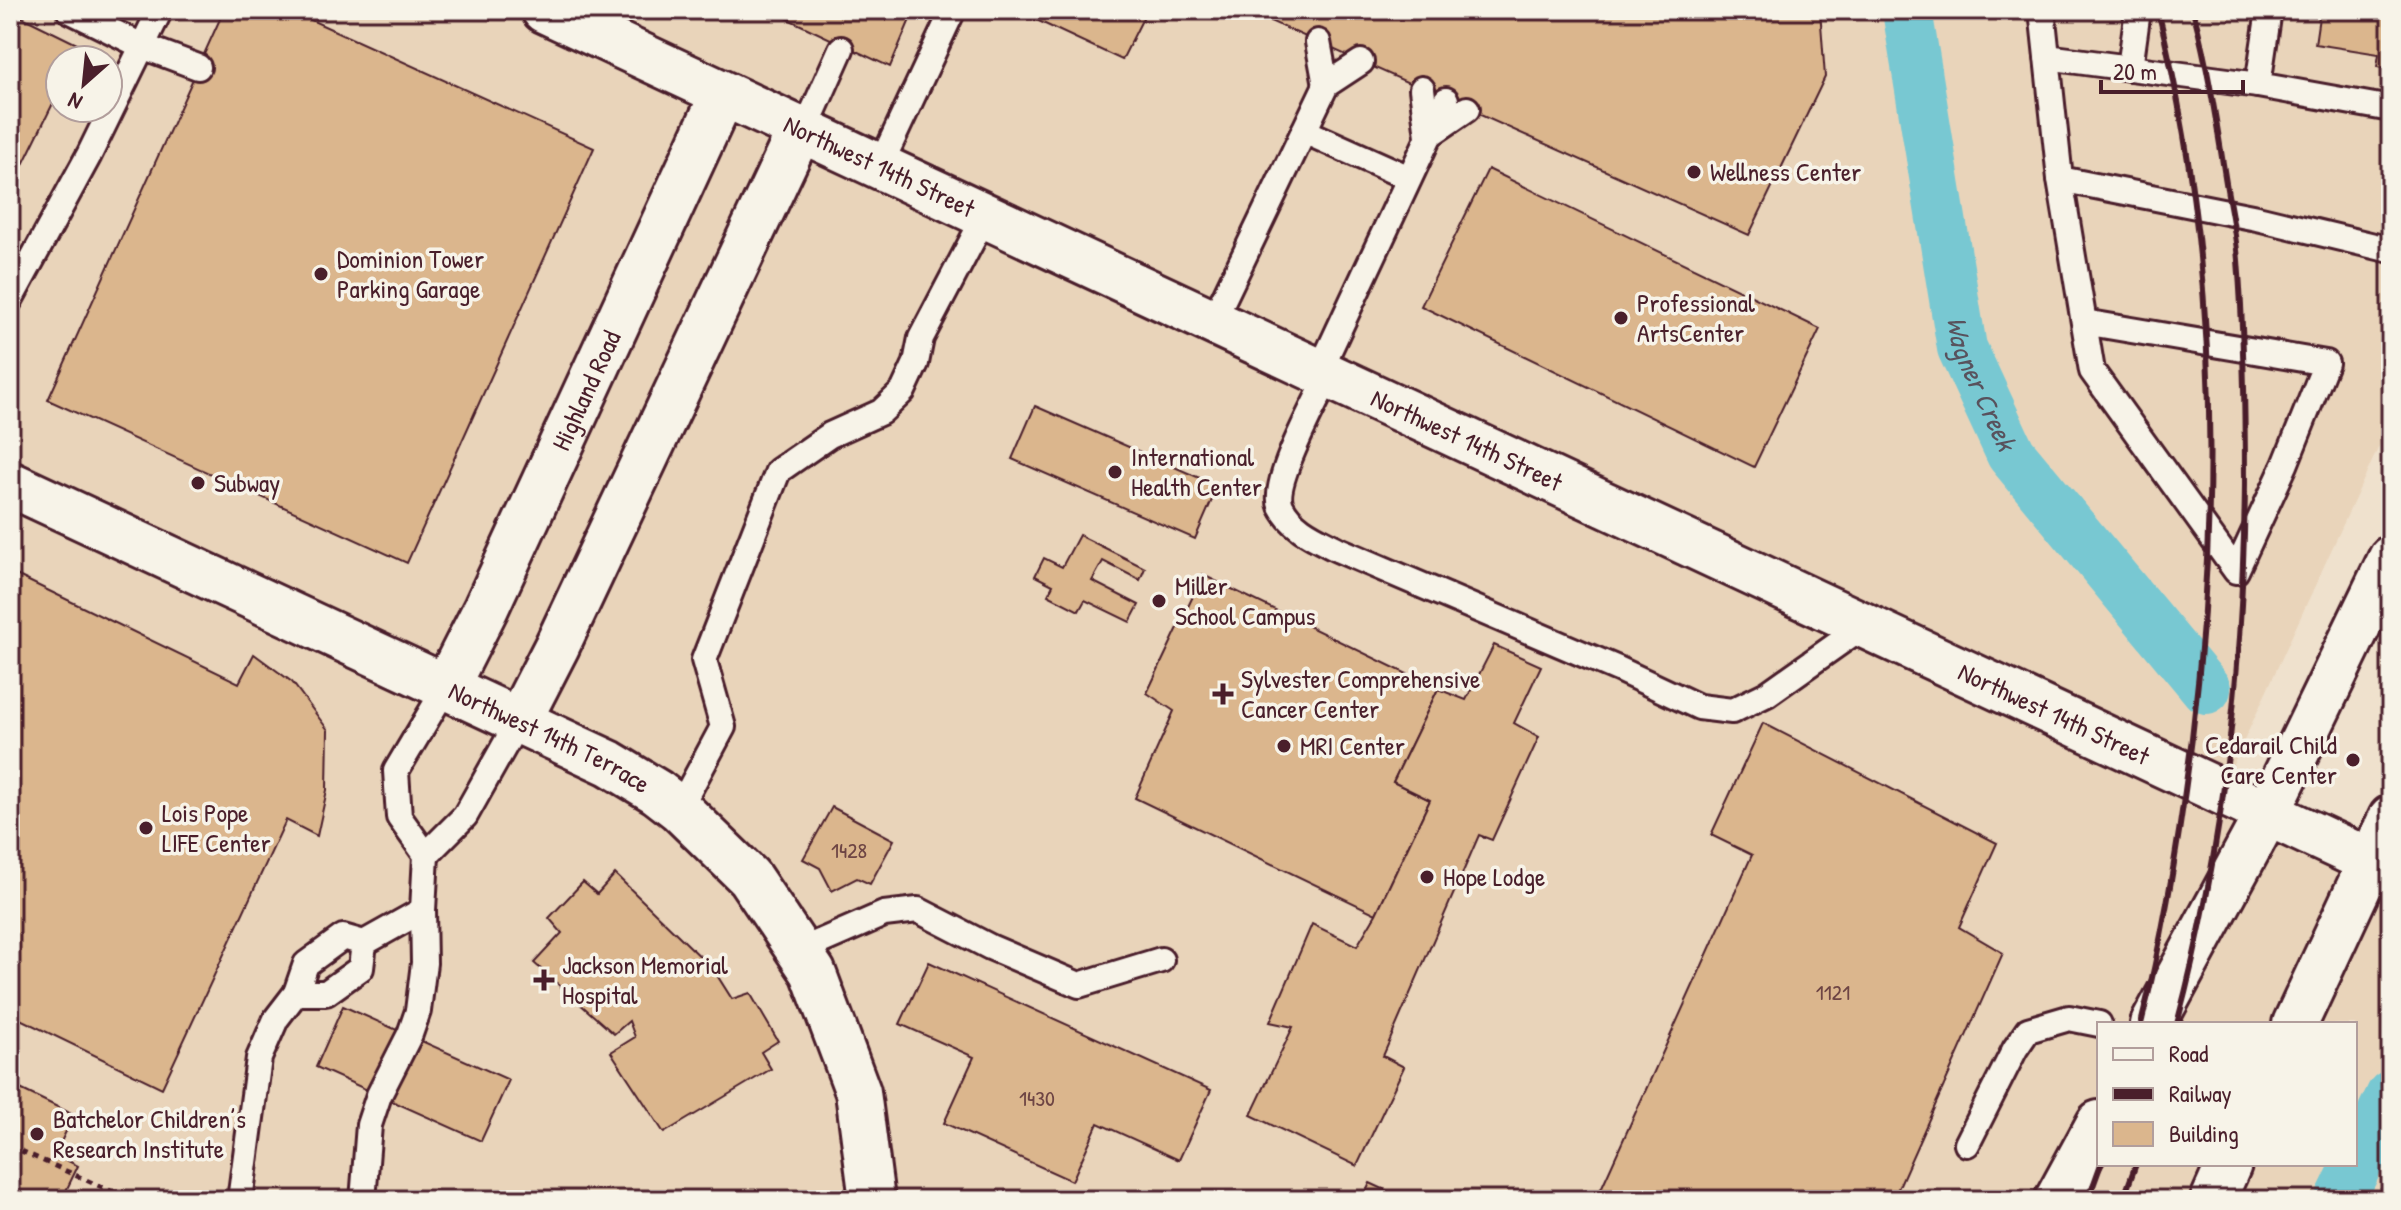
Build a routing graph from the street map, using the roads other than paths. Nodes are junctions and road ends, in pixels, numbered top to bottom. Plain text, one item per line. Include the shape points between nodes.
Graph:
1 (69, 10) edge
2 (160, 10) edge
3 (544, 10) edge
4 (953, 10) edge
5 (2042, 10) edge
6 (2138, 10) edge
7 (2269, 10) edge
8 (1318, 42) dead end
9 (142, 46) junction
10 (841, 49) dead end
11 (2047, 57) junction
12 (1361, 62) dead end
13 (198, 67) dead end
14 (2130, 68) junction
15 (1326, 85) junction
16 (2258, 85) junction
17 (1422, 89) dead end
18 (723, 94) junction
19 (1457, 104) dead end
20 (2391, 109) edge
21 (802, 131) junction
22 (1304, 131) junction
23 (1428, 136) junction
24 (880, 166) junction
25 (1409, 178) junction
26 (2060, 179) junction
27 (985, 216) junction
28 (2391, 250) edge
29 (12, 292) edge
30 (1213, 321) junction
31 (2084, 322) junction
32 (1324, 372) junction
33 (10, 484) edge
34 (2391, 558) edge
35 (1866, 624) junction
36 (446, 687) junction
37 (519, 720) junction
38 (679, 809) junction
39 (2268, 812) junction
40 (2391, 818) edge
41 (426, 855) junction
42 (2381, 866) edge
43 (423, 910) junction
44 (364, 943) junction
45 (799, 951) junction
46 (1161, 960) dead end
47 (296, 993) junction
48 (2154, 1022) edge
49 (2296, 1022) edge
50 (2097, 1024) edge
51 (2097, 1127) edge
52 (1967, 1144) dead end
53 (2228, 1166) edge
54 (240, 1200) edge
55 (363, 1200) edge
56 (872, 1200) edge
57 (2057, 1200) edge
58 (2213, 1200) edge

1 - 9 lane
2 - 9 lane
3 - 18 main road, Northwest 14th Street
4 - 24 lane
5 - 11 lane
6 - 14 lane
7 - 16 lane
8 - 15 lane
9 - 13 lane
9 - 29 lane via 89,155
10 - 21 lane
11 - 14 lane
11 - 26 lane
12 - 15 lane
14 - 16 lane
15 - 22 lane
16 - 20 lane
17 - 23 lane
18 - 21 main road, Northwest 14th Street
18 - 36 main road, Highland Road
19 - 23 lane
21 - 24 main road, Northwest 14th Street
21 - 37 main road
22 - 25 lane
22 - 30 lane
23 - 25 lane
24 - 27 main road, Northwest 14th Street
25 - 32 lane
26 - 28 lane
26 - 31 lane
27 - 30 main road, Northwest 14th Street
27 - 38 lane via 921,338 903,391 881,412 830,435 778,471 704,660 723,727
30 - 32 main road, Northwest 14th Street
31 - 31 lane via 2092,371 2236,571 2326,363
32 - 35 main road, Northwest 14th Street
32 - 35 lane via 1278,492 1297,527 1339,550 1699,707 1732,711 1767,694
33 - 36 main road, Northwest 14th Terrace
34 - 39 main road
35 - 39 main road, Northwest 14th Street
36 - 37 main road, Northwest 14th Terrace
36 - 41 lane via 396,771 399,817
37 - 38 main road, Northwest 14th Terrace via 609,763
37 - 41 lane via 465,816
38 - 45 main road, Northwest 14th Terrace via 749,877
39 - 42 main road, Northwest 14th Street
39 - 48 main road
40 - 42 main road
41 - 43 lane
42 - 49 main road
43 - 44 lane
43 - 55 lane via 418,1011 369,1125
44 - 47 lane via 361,968 326,993
44 - 47 lane via 343,937 306,964
45 - 46 lane via 884,914 918,910 1079,985
45 - 56 main road, Northwest 14th Terrace via 813,972 858,1092
47 - 54 lane via 276,1019 259,1058
50 - 52 lane via 2069,1018 2028,1030
51 - 57 main road
53 - 58 main road

